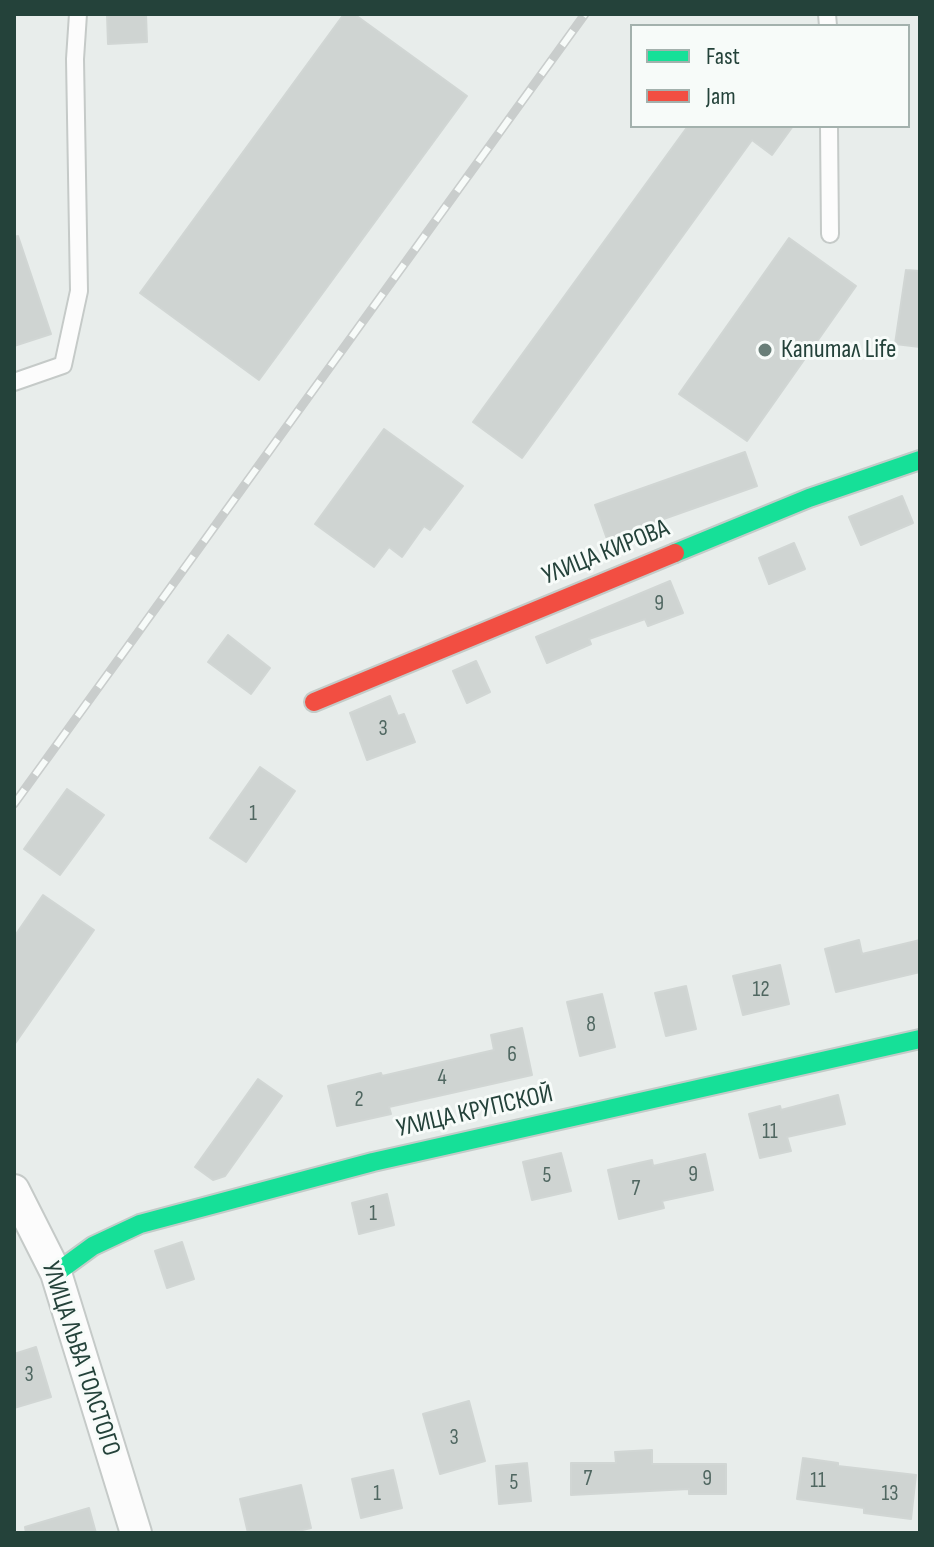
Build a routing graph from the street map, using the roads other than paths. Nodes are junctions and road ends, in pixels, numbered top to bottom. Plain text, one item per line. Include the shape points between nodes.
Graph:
1 (78, 14) edge
2 (829, 128) edge
3 (830, 234) dead end
4 (14, 382) edge
5 (920, 460) edge
6 (314, 702) dead end
7 (920, 1039) edge
8 (14, 1190) edge
9 (56, 1273) junction
10 (136, 1533) edge

1 - 4 lane via 79,291 63,365
2 - 3 lane
5 - 6 street, УЛИЦА КИРОВА via 809,498
7 - 9 street, УЛИЦА КРУПСКОЙ via 373,1162 154,1220 93,1246
8 - 9 street, УЛИЦА ЛЬВА ТОЛСТОГО
9 - 10 street, УЛИЦА ЛЬВА ТОЛСТОГО

